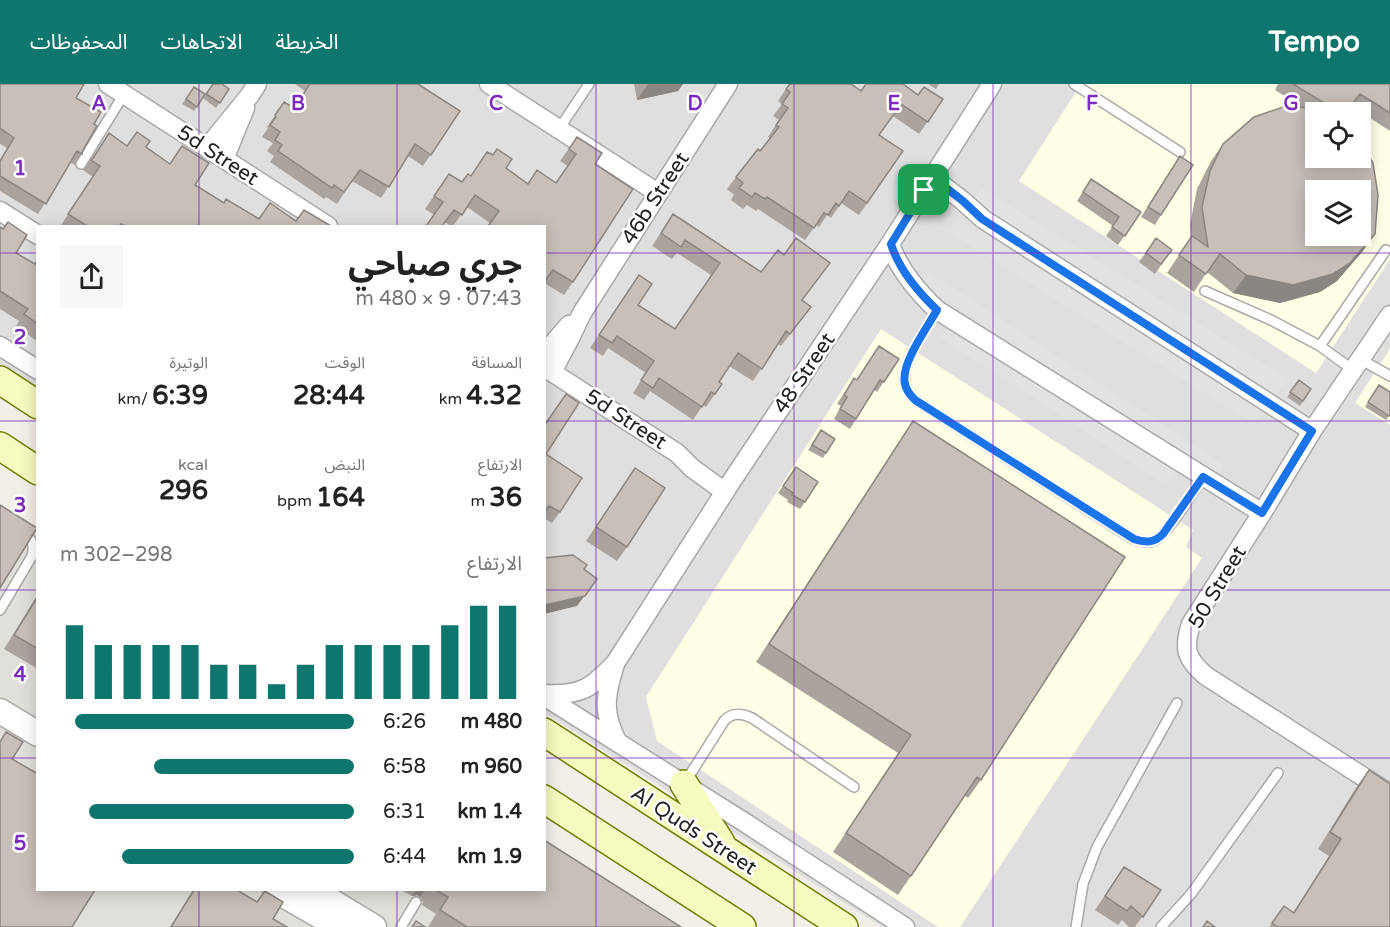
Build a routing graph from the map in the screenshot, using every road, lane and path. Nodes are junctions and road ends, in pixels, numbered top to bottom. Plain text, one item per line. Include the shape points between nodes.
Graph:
1 (108, 84) edge
2 (489, 84) edge
3 (589, 84) edge
4 (728, 84) edge
5 (993, 84) edge
6 (1074, 84) edge
7 (254, 89) edge
8 (124, 94) junction
9 (559, 129) junction
10 (207, 148) junction
11 (1180, 152) dead end
12 (224, 159) junction
13 (81, 164) edge
14 (928, 183) junction
15 (658, 193) junction
16 (0, 211) edge
17 (326, 225) edge
18 (36, 234) edge
19 (891, 244) junction
20 (1386, 250) dead end
21 (1205, 291) edge
22 (937, 310) junction
23 (582, 313) junction
24 (1390, 315) edge
25 (0, 346) edge
26 (1320, 346) junction
27 (546, 352) edge
28 (1357, 364) junction
29 (36, 369) edge
30 (548, 369) edge
31 (1390, 376) edge
32 (0, 380) edge
33 (36, 404) edge
34 (1312, 431) junction
35 (0, 446) edge
36 (36, 470) edge
37 (1203, 477) junction
38 (729, 485) junction
39 (1262, 513) junction
40 (18, 531) edge
41 (0, 610) edge
42 (616, 662) junction
43 (546, 695) edge
44 (546, 696) edge
45 (1177, 703) dead end
46 (0, 711) edge
47 (36, 733) edge
48 (546, 733) edge
49 (618, 743) junction
50 (1278, 773) dead end
51 (684, 784) junction
52 (854, 787) dead end
53 (1390, 794) edge
54 (546, 800) edge
55 (724, 849) junction
56 (277, 891) edge
57 (318, 891) edge
58 (416, 902) dead end
59 (339, 927) edge
60 (374, 927) edge
61 (401, 927) edge
62 (742, 927) edge
63 (844, 927) edge
64 (905, 927) edge
65 (1076, 927) edge
66 (1161, 927) edge

1 - 8 street, 5d Street
2 - 9 street
3 - 9 lane
4 - 15 street, 46b Street
5 - 14 street, 48 Street
6 - 11 lane
7 - 10 street
7 - 12 street
8 - 10 street, 5d Street
8 - 13 lane
9 - 15 street
10 - 12 street, 5d Street
12 - 17 street, 5d Street
14 - 19 street, 48 Street
14 - 34 street via 959,209 982,219
15 - 23 street, 46b Street
16 - 18 street
19 - 22 street via 901,268
19 - 38 street, 48 Street
20 - 26 lane
21 - 26 lane
22 - 37 street
22 - 37 lane via 905,371 908,392 1124,533 1142,542 1158,539
23 - 27 street, 46b Street
23 - 30 street, 46b Street
24 - 28 street, 50 Street
25 - 29 street
26 - 28 lane
28 - 31 lane
28 - 34 street, 50 Street
30 - 38 street, 5d Street via 677,453 692,468
32 - 33 main road
34 - 39 street, 50 Street
35 - 36 main road
37 - 39 street
38 - 42 street, 48 Street
39 - 53 street, 50 Street via 1191,624 1186,638 1187,653 1206,676
40 - 41 lane via 28,536 34,549
42 - 43 street, 48 Street via 591,686 577,693
42 - 49 street, 48 Street via 607,694 607,712
44 - 49 street
45 - 65 lane via 1097,847 1083,884
46 - 47 street
48 - 55 main road, Al Quds Street
49 - 51 street
50 - 66 lane via 1191,894
51 - 52 lane via 724,721 744,714
51 - 55 main road
51 - 64 street
54 - 62 main road
55 - 63 main road, Al Quds Street
56 - 59 street
57 - 60 street
58 - 61 lane

